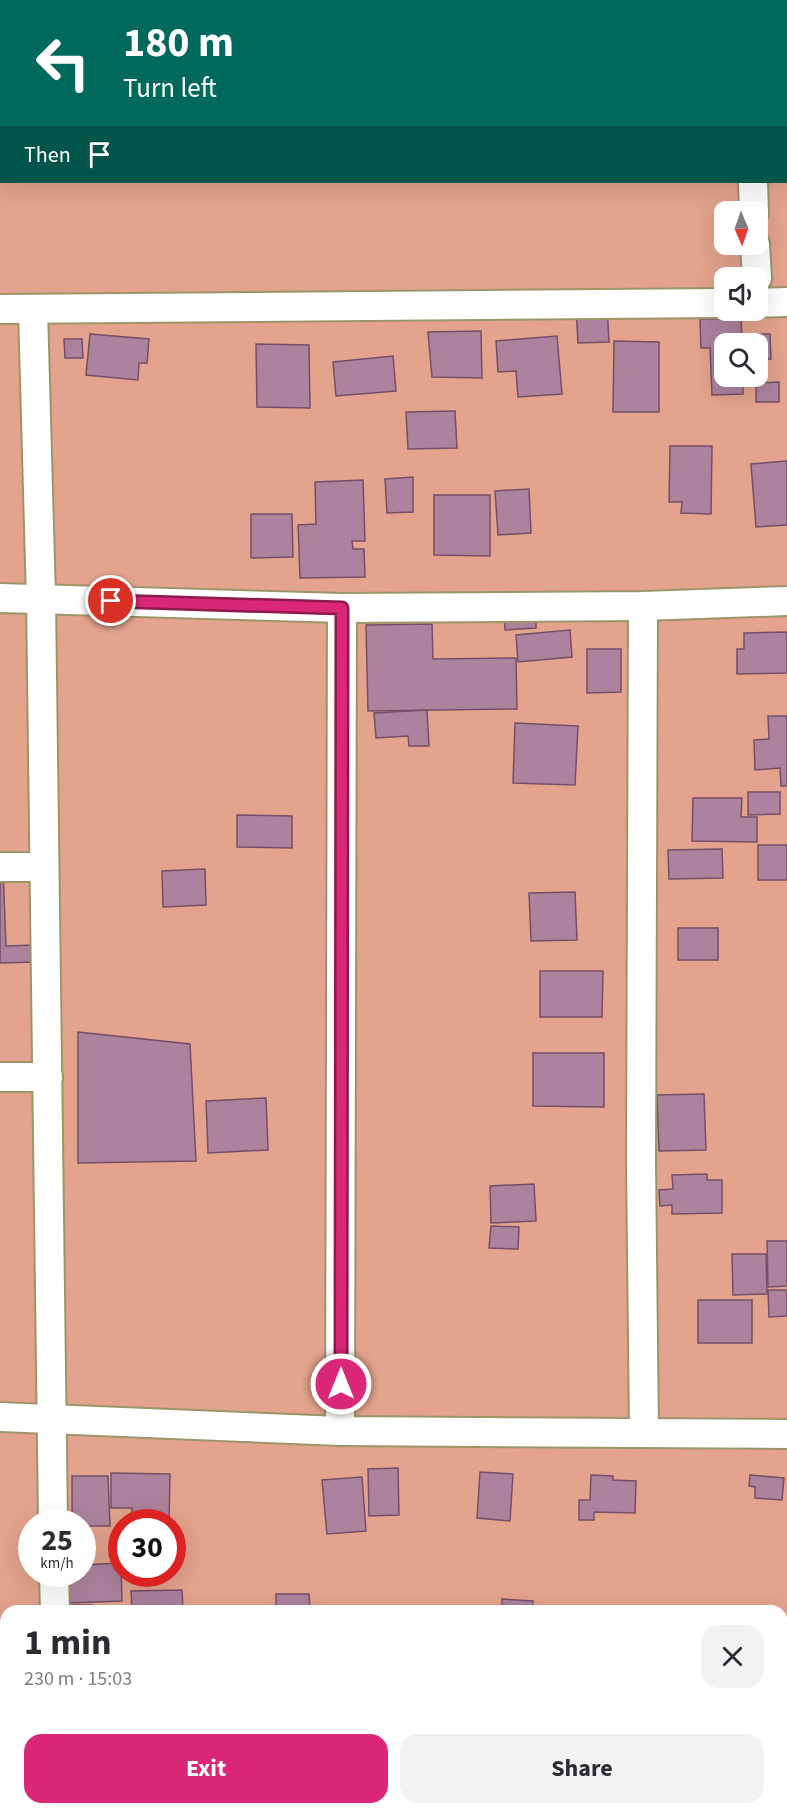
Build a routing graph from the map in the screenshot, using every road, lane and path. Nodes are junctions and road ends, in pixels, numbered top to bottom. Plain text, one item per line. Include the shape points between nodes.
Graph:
1 (753, 183) edge
2 (754, 201) edge
3 (768, 295) edge
4 (787, 302) edge
5 (714, 303) edge
6 (0, 309) edge
7 (33, 309) junction
8 (0, 598) edge
9 (41, 599) junction
10 (787, 601) edge
11 (643, 606) junction
12 (342, 608) junction
13 (0, 867) edge
14 (44, 867) junction
15 (0, 1077) edge
16 (48, 1077) junction
17 (0, 1417) edge
18 (51, 1421) junction
19 (340, 1431) junction
20 (644, 1432) junction
21 (787, 1434) edge
22 (53, 1509) edge
23 (54, 1587) edge
24 (55, 1605) edge

1 - 2 street
3 - 4 street
5 - 7 street
6 - 7 street
7 - 9 street
8 - 9 street
9 - 12 street
9 - 14 street
10 - 11 street
11 - 12 street
11 - 20 street
12 - 19 street
13 - 14 street
14 - 16 street
15 - 16 street
16 - 18 street
17 - 18 street
18 - 19 street
18 - 22 street
19 - 20 street
20 - 21 street
23 - 24 street

